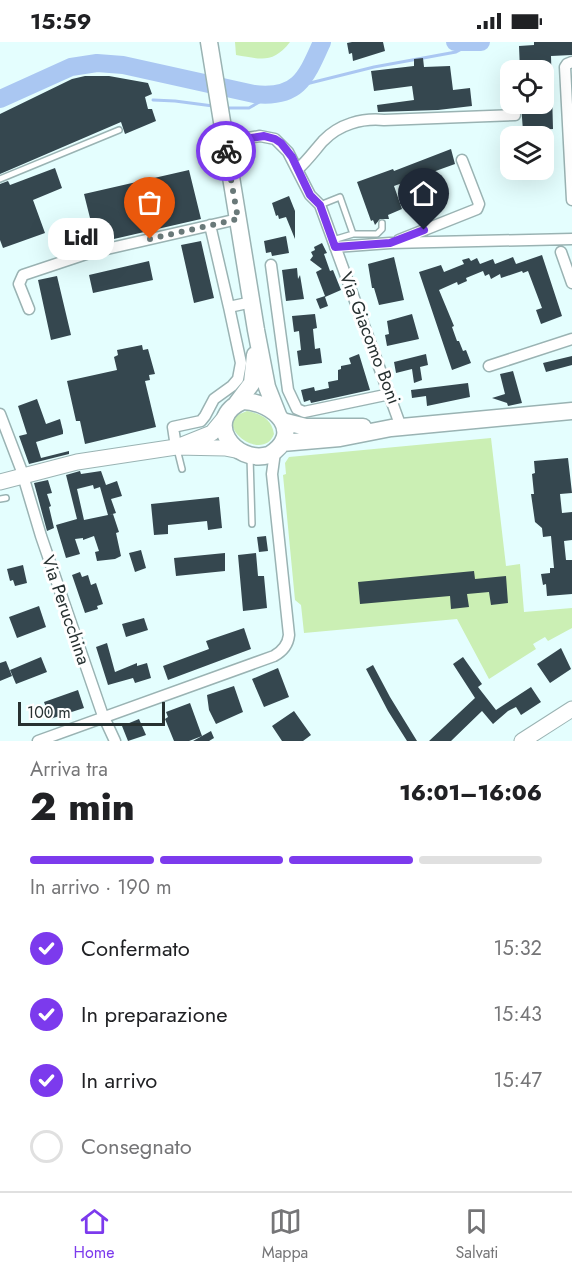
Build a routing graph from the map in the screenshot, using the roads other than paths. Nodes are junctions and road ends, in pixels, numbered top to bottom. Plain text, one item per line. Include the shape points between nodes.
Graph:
1 (209, 42) edge
2 (572, 62) edge
3 (514, 115) dead end
4 (119, 130) dead end
5 (224, 142) junction
6 (462, 160) dead end
7 (298, 169) junction
8 (0, 180) edge
9 (572, 200) edge
10 (320, 205) junction
11 (238, 219) junction
12 (381, 223) dead end
13 (210, 225) junction
14 (353, 234) junction
15 (572, 239) edge
16 (334, 243) junction
17 (390, 243) junction
18 (561, 252) dead end
19 (271, 265) dead end
20 (572, 283) edge
21 (252, 302) junction
22 (229, 307) junction
23 (29, 309) dead end
24 (256, 330) junction
25 (572, 339) edge
26 (489, 366) dead end
27 (390, 394) junction
28 (237, 403) junction
29 (572, 411) edge
30 (0, 414) edge
31 (226, 416) junction
32 (280, 418) junction
33 (396, 427) junction
34 (176, 447) junction
35 (278, 447) junction
36 (249, 454) junction
37 (182, 469) dead end
38 (272, 474) junction
39 (23, 476) junction
40 (0, 482) edge
41 (252, 524) dead end
42 (572, 709) edge
43 (104, 718) junction
44 (38, 741) edge
45 (115, 741) edge
46 (522, 741) edge

1 - 5 main road
2 - 9 street via 565,67
3 - 7 street via 359,120 328,137
4 - 8 lane
5 - 7 street, Via Giacomo Boni via 272,137 281,143
5 - 11 main road
6 - 17 street via 479,204 477,208
7 - 10 street, Via Giacomo Boni via 310,195
10 - 14 lane via 340,198
10 - 16 street, Via Giacomo Boni
11 - 13 street
11 - 21 main road
12 - 14 lane via 379,233
13 - 22 street
13 - 23 street via 90,253 24,275 19,284
14 - 16 lane
15 - 17 street
16 - 17 street
16 - 27 street, Via Giacomo Boni
18 - 20 street
19 - 27 street via 286,382 297,409 304,412
21 - 22 street
21 - 24 main road
22 - 34 street via 240,375 214,399 204,418 173,427
24 - 28 main road via 254,377
24 - 32 main road via 267,387
25 - 26 street
27 - 33 street, Via Giacomo Boni
28 - 31 main road
28 - 32 main road via 261,403
29 - 33 main road
30 - 39 street, Via Perucchina
31 - 34 main road via 212,433
31 - 36 main road via 224,432 230,443
32 - 33 main road via 306,427
32 - 35 main road via 284,435
33 - 35 main road
34 - 36 main road via 218,447
34 - 37 lane
34 - 39 main road via 77,462
35 - 36 main road via 264,457
35 - 38 street
36 - 38 street
36 - 41 lane
38 - 43 street via 288,644 274,656
39 - 40 main road
39 - 43 street, Via Perucchina
42 - 46 main road
43 - 44 street
43 - 45 street, Via Perucchina

